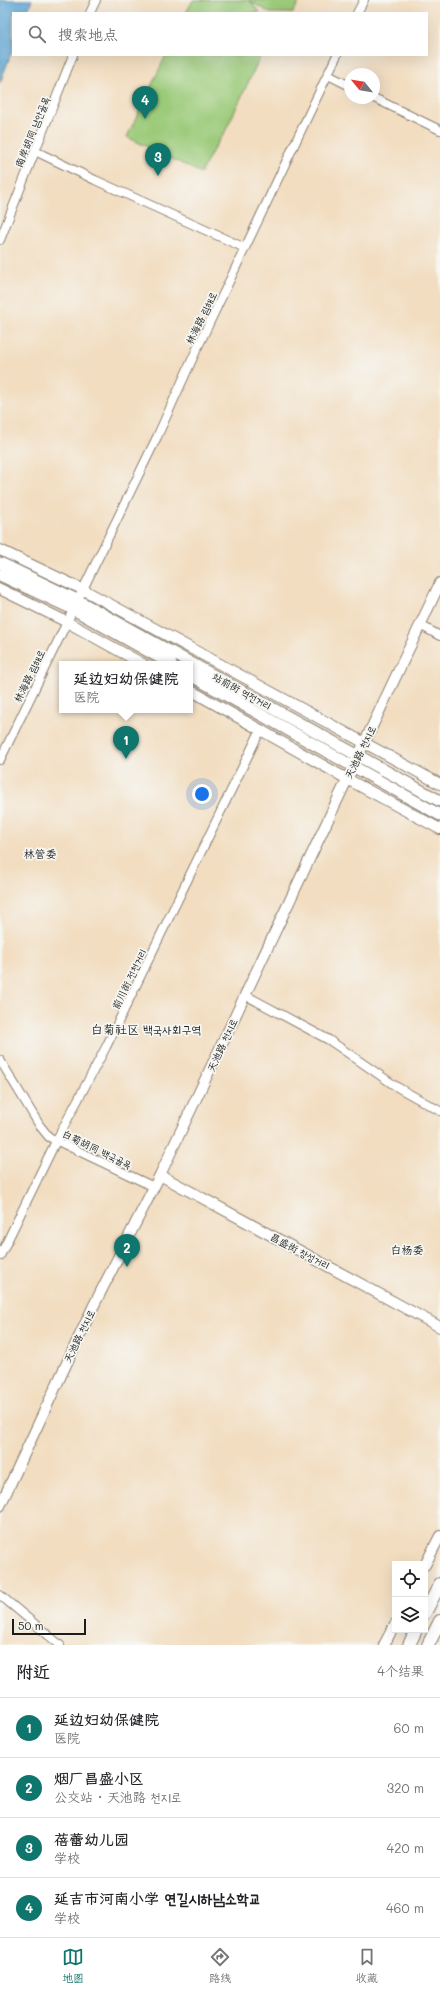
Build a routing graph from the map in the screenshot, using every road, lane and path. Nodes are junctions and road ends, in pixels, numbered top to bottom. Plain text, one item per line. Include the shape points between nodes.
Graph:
1 (96, 0) edge
2 (364, 0) edge
3 (90, 12) edge
4 (358, 12) edge
5 (74, 56) edge
6 (337, 56) edge
7 (328, 75) junction
8 (344, 83) edge
9 (380, 101) edge
10 (440, 130) edge
11 (35, 151) junction
12 (0, 240) edge
13 (245, 248) junction
14 (0, 550) edge
15 (0, 563) edge
16 (0, 575) edge
17 (440, 583) edge
18 (0, 589) edge
19 (82, 590) junction
20 (75, 605) junction
21 (67, 622) junction
22 (420, 625) junction
23 (440, 636) edge
24 (138, 661) edge
25 (166, 661) edge
26 (181, 661) edge
27 (193, 667) edge
28 (193, 677) edge
29 (193, 692) edge
30 (261, 729) junction
31 (364, 744) junction
32 (359, 755) junction
33 (0, 760) edge
34 (353, 766) junction
35 (347, 779) junction
36 (440, 784) edge
37 (440, 801) edge
38 (440, 815) edge
39 (440, 829) edge
40 (245, 995) junction
41 (0, 1060) edge
42 (440, 1110) edge
43 (56, 1141) junction
44 (160, 1175) junction
45 (154, 1187) junction
46 (1, 1251) edge
47 (440, 1327) edge
48 (0, 1506) edge
49 (440, 1536) edge
50 (428, 1561) edge
51 (440, 1584) edge
52 (0, 1595) edge
53 (428, 1607) edge
54 (440, 1621) edge
55 (392, 1630) edge
56 (415, 1633) edge
57 (60, 1645) edge
58 (384, 1645) edge
59 (409, 1645) edge
60 (428, 1645) edge

1 - 3 street
2 - 4 street
5 - 11 street, 南岸胡同 남안골목
6 - 7 street, 林海路 림해로
7 - 8 street
7 - 13 street, 林海路 림해로
9 - 10 street
11 - 12 street, 南岸胡同 남안골목
11 - 13 street
13 - 19 street, 林海路 림해로 via 157,438
14 - 19 street, 站前街 역전거리
15 - 20 main road, 站前街 역전거리
16 - 20 main road, 站前街 역전거리
17 - 22 street, 天池路 천지로
18 - 21 street
19 - 20 street, 林海路 림해로
19 - 31 street, 站前街 역전거리
20 - 21 street, 林海路 림해로
20 - 25 main road, 站前街 역전거리
20 - 26 main road, 站前街 역전거리
21 - 24 street
21 - 33 street, 林海路 림해로
22 - 23 street
22 - 31 street, 天池路 천지로
27 - 32 main road, 站前街 역전거리
28 - 34 main road, 站前街 역전거리
29 - 30 street
30 - 35 street
30 - 43 street, 前川街 전천거리 via 106,1048
31 - 32 street, 天池路 천지로
31 - 36 street, 站前街 역전거리
32 - 34 street, 天池路 천지로
32 - 37 main road, 站前街 역전거리
34 - 35 street, 天池路 천지로
34 - 38 main road, 站前街 역전거리
35 - 39 street
35 - 40 street, 天池路 천지로
40 - 42 street via 328,1040 397,1087
40 - 44 street, 天池路 천지로
41 - 43 street, 白菊胡同 백국골목 via 40,1126
43 - 45 street, 白菊胡同 백국골목
43 - 46 street, 前川街 전천거리
44 - 45 street, 天池路 천지로
44 - 47 street, 昌盛街 창성거리
45 - 48 street, 天池路 천지로 via 79,1336
49 - 50 street
51 - 53 main road
52 - 57 street
54 - 60 main road
55 - 58 street
56 - 59 main road

